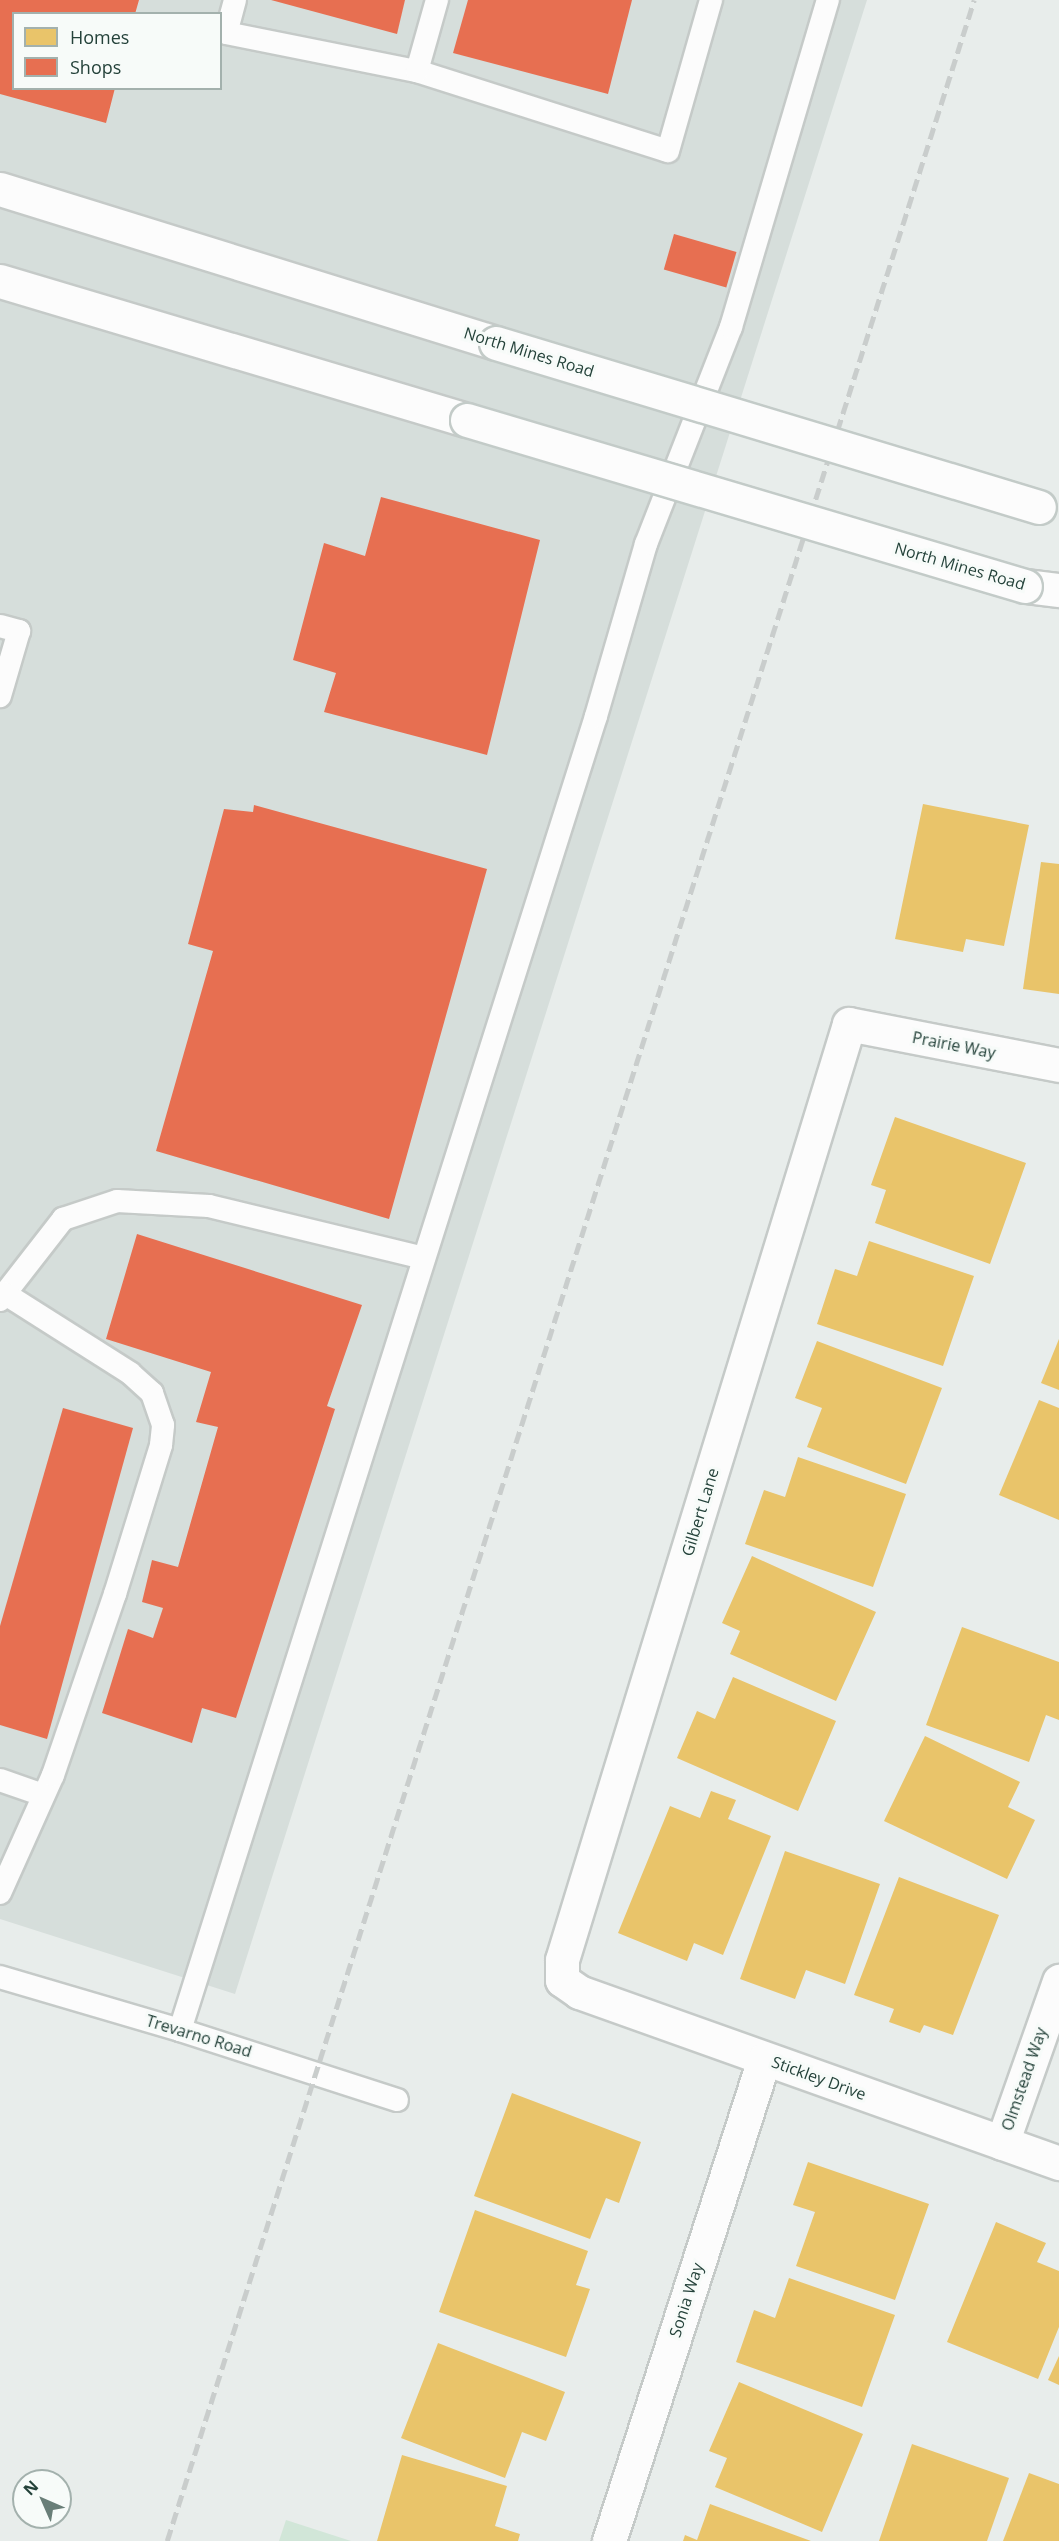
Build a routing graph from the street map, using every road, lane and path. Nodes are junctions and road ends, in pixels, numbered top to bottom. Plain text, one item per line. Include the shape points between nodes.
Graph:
1 (235, 0) edge
2 (437, 0) edge
3 (711, 0) edge
4 (828, 0) edge
5 (417, 71) junction
6 (0, 189) edge
7 (0, 281) edge
8 (1049, 509) edge
9 (1059, 590) edge
10 (0, 626) edge
11 (0, 696) edge
12 (849, 1024) joint
13 (1059, 1065) edge
14 (424, 1258) junction
15 (2, 1296) edge
16 (0, 1780) edge
17 (43, 1795) junction
18 (0, 1893) edge
19 (0, 1977) edge
20 (1059, 1981) edge
21 (579, 1992) joint
22 (180, 2030) junction
23 (764, 2059) junction
24 (397, 2100) dead end
25 (1002, 2143) junction
26 (1059, 2163) edge
27 (609, 2541) edge

1 - 5 lane via 226,33
2 - 5 lane
3 - 5 lane via 668,151
4 - 14 lane via 731,327 646,544
6 - 8 street, North Mines Road, bridge
7 - 9 street, North Mines Road, bridge via 1025,586
10 - 11 lane via 19,631
12 - 13 street, Prairie Way
12 - 21 street, Gilbert Lane via 562,1960 562,1980
14 - 15 lane via 209,1206 117,1201 63,1220
14 - 22 lane
15 - 17 lane via 130,1373 152,1393 163,1425 161,1445 129,1546
16 - 17 lane
17 - 18 lane
19 - 22 lane, Trevarno Road
20 - 25 street, Olmstead Way
21 - 23 street, Stickley Drive
22 - 24 lane, Trevarno Road
23 - 25 street, Stickley Drive
23 - 27 street, Sonia Way
25 - 26 street, Stickley Drive

